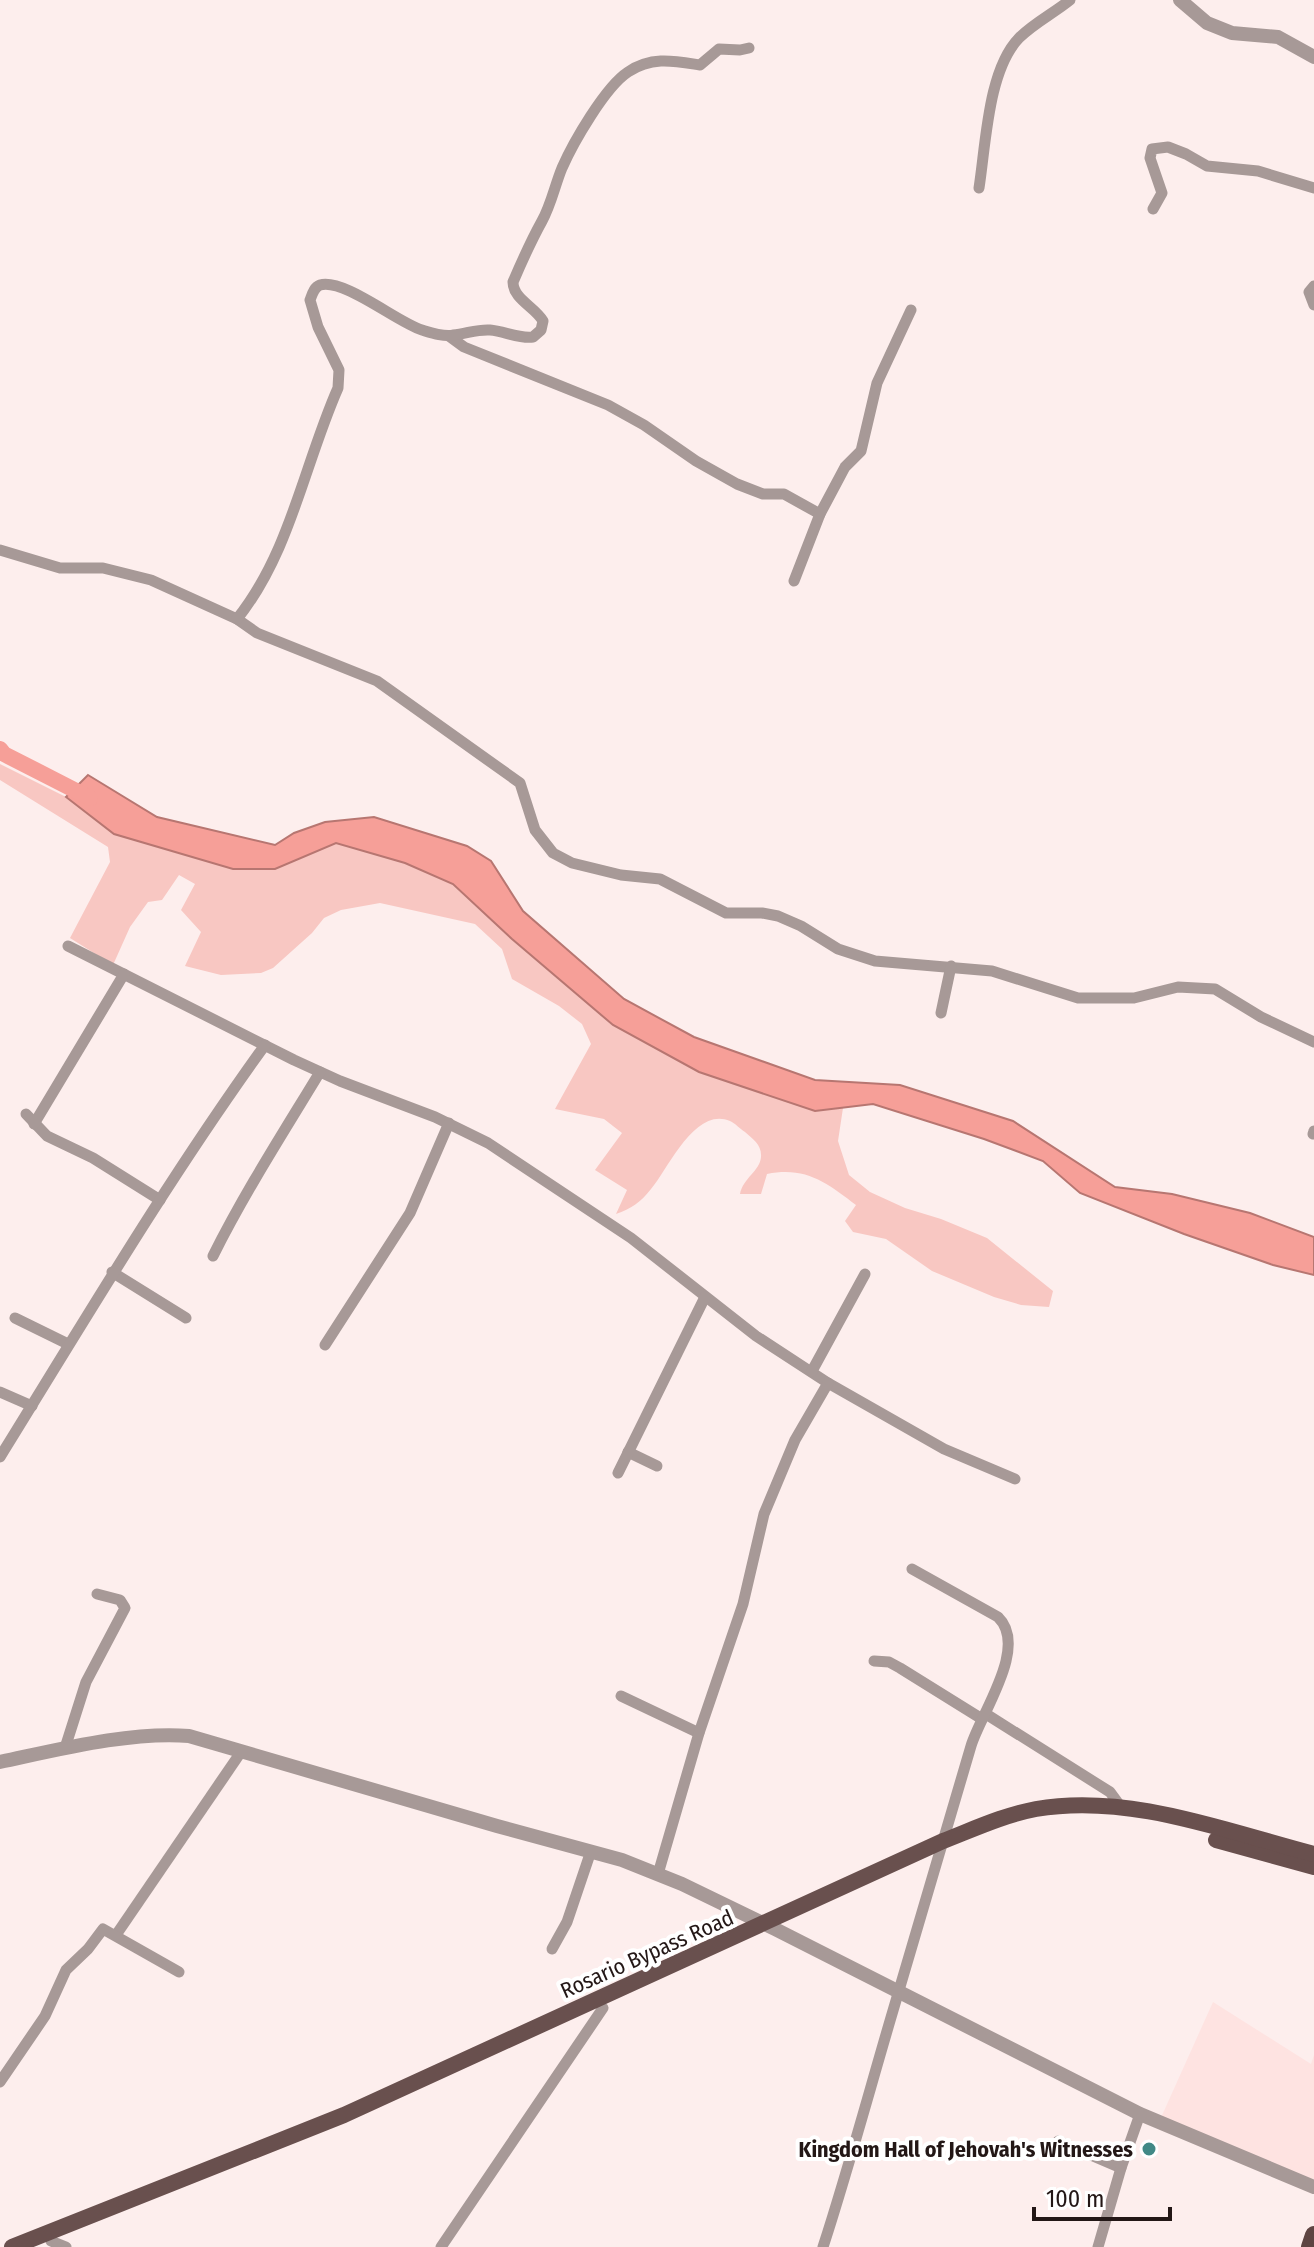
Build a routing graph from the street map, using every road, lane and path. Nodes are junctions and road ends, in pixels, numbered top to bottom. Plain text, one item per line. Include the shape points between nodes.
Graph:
1 (1070, 0) edge
2 (1180, 0) edge
3 (749, 48) dead end
4 (1314, 57) edge
5 (979, 188) dead end
6 (1314, 188) edge
7 (1153, 209) dead end
8 (1314, 286) edge
9 (1314, 305) edge
10 (911, 310) dead end
11 (449, 336) junction
12 (820, 514) junction
13 (0, 550) edge
14 (794, 581) dead end
15 (237, 619) junction
16 (68, 946) dead end
17 (951, 966) junction
18 (124, 974) junction
19 (941, 1013) dead end
20 (1314, 1042) edge
21 (265, 1045) junction
22 (320, 1072) junction
23 (449, 1123) junction
24 (160, 1200) junction
25 (213, 1256) dead end
26 (112, 1272) junction
27 (865, 1274) dead end
28 (705, 1297) junction
29 (15, 1318) dead end
30 (186, 1318) dead end
31 (68, 1344) junction
32 (325, 1345) dead end
33 (812, 1371) junction
34 (828, 1383) junction
35 (0, 1392) edge
36 (32, 1406) junction
37 (628, 1452) junction
38 (0, 1457) edge
39 (657, 1466) dead end
40 (618, 1473) dead end
41 (1015, 1479) dead end
42 (912, 1569) dead end
43 (97, 1594) dead end
44 (874, 1661) dead end
45 (621, 1696) dead end
46 (984, 1716) junction
47 (699, 1733) junction
48 (65, 1748) junction
49 (241, 1752) junction
50 (0, 1762) edge
51 (1121, 1807) junction
52 (942, 1847) junction
53 (591, 1851) junction
54 (1314, 1854) edge
55 (1314, 1867) edge
56 (658, 1874) junction
57 (770, 1927) junction
58 (116, 1935) junction
59 (552, 1949) dead end
60 (179, 1972) dead end
61 (899, 1991) junction
62 (603, 2008) junction
63 (0, 2082) edge
64 (1140, 2114) junction
65 (1058, 2141) dead end
66 (1121, 2168) junction
67 (1314, 2187) edge
68 (1314, 2235) edge
69 (51, 2245) edge
70 (12, 2247) edge
71 (441, 2247) edge
72 (823, 2247) edge
73 (1098, 2247) edge
74 (1310, 2247) edge

1 - 5 street via 1020,37 1007,54 995,82
2 - 4 street via 1207,23 1232,33 1278,37
3 - 11 street via 719,49 700,65 674,59 627,72 571,148 513,282 516,294 543,321 538,335 473,330
6 - 7 street via 1258,171 1217,169 1177,150 1156,147 1150,158 1162,193
8 - 9 street via 1309,292
10 - 12 street via 877,383 861,451 845,467
11 - 12 street via 464,347 608,405 737,484 763,494 784,494
11 - 15 street via 403,323 346,290 323,285 313,292 310,300 318,327 339,370 338,388 265,580
12 - 14 street
13 - 15 street via 60,568 130,573
15 - 17 street via 257,633 377,681 517,780 535,830 559,857 595,870 660,879 726,913 778,916 861,957
16 - 18 street
17 - 19 street
17 - 20 street via 992,971 1078,998 1134,998 1178,987 1215,989
18 - 21 street
18 - 24 street via 30,1119 47,1136
21 - 22 street
21 - 24 street
22 - 23 street
22 - 25 street
23 - 28 street via 574,1198
23 - 32 street via 410,1213
24 - 26 street
26 - 30 street
26 - 31 street
27 - 33 street
28 - 33 street
28 - 37 street
29 - 31 street
31 - 36 street
33 - 34 street
34 - 41 street via 944,1449
34 - 47 street via 795,1440 764,1514 743,1604
35 - 36 street
36 - 38 street
37 - 39 street
37 - 40 street
42 - 46 street via 1006,1626 1004,1665
43 - 48 street via 120,1600 125,1608 86,1682
44 - 46 street via 889,1662
45 - 47 street
46 - 51 street via 1110,1792
46 - 52 street
47 - 56 street
48 - 49 street via 170,1734
48 - 50 street
49 - 53 street
49 - 58 street
51 - 52 main road, Rosario Bypass Road via 1070,1805 1009,1815
51 - 54 main road, Rosario Bypass Road
52 - 55 main road, Rosario Bypass Road via 1041,1816 1104,1814
52 - 57 main road, Rosario Bypass Road
52 - 61 street
53 - 56 street
53 - 59 street
56 - 57 street
57 - 61 street
57 - 62 main road, Rosario Bypass Road
57 - 70 main road, Rosario Bypass Road via 344,2115
58 - 60 street
58 - 63 street via 103,1929 70,1964 45,2016
61 - 64 street
61 - 72 street
62 - 69 main road, Rosario Bypass Road via 349,2124
62 - 71 street
64 - 66 street
64 - 67 street
65 - 66 street
66 - 73 street
68 - 74 highway

